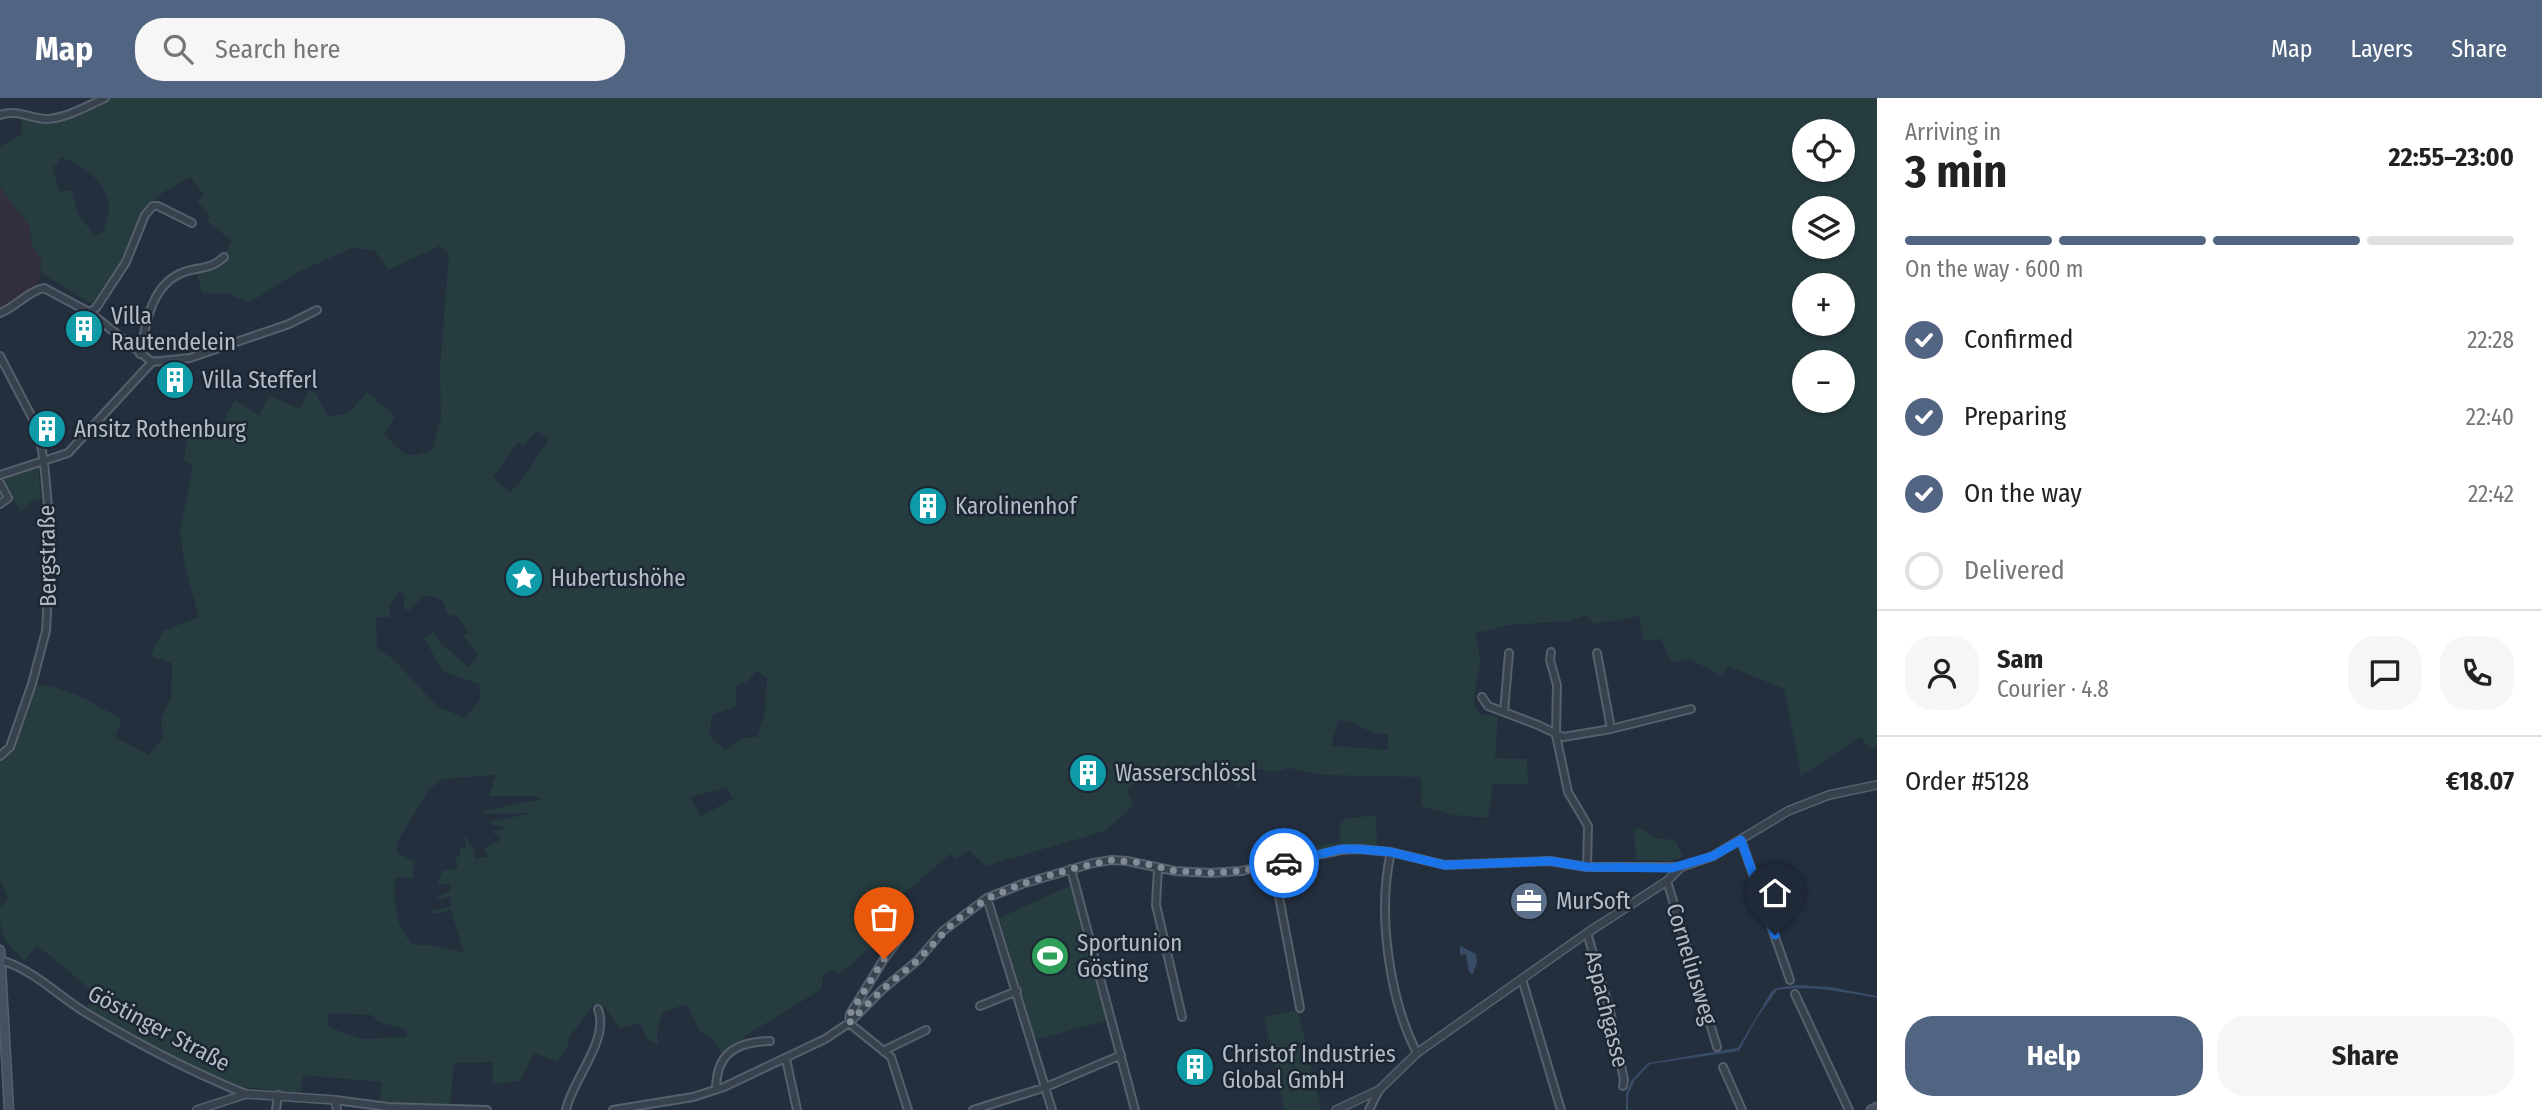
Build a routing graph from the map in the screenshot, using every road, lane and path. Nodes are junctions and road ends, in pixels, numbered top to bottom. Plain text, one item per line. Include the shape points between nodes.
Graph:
1 (105, 98) edge
2 (0, 115) edge
3 (192, 223) dead end
4 (224, 257) dead end
5 (317, 310) dead end
6 (89, 312) junction
7 (0, 313) edge
8 (140, 354) junction
9 (0, 356) edge
10 (152, 362) junction
11 (44, 462) junction
12 (0, 475) edge
13 (0, 484) edge
14 (0, 504) edge
15 (1551, 652) dead end
16 (1509, 653) dead end
17 (1597, 653) dead end
18 (1482, 697) dead end
19 (1691, 709) dead end
20 (1504, 712) junction
21 (1611, 729) junction
22 (1556, 735) junction
23 (0, 756) edge
24 (1877, 785) edge
25 (1741, 840) junction
26 (1391, 852) junction
27 (1273, 865) junction
28 (1587, 867) junction
29 (1681, 867) junction
30 (1158, 868) junction
31 (1071, 869) junction
32 (1667, 881) junction
33 (988, 898) junction
34 (906, 930) dead end
35 (1587, 933) junction
36 (0, 950) edge
37 (1, 960) edge
38 (1522, 979) junction
39 (1790, 980) dead end
40 (1017, 991) junction
41 (1796, 994) dead end
42 (979, 1006) dead end
43 (1300, 1008) dead end
44 (597, 1009) dead end
45 (1182, 1017) dead end
46 (849, 1023) junction
47 (926, 1030) dead end
48 (770, 1041) dead end
49 (1717, 1047) dead end
50 (883, 1051) junction
51 (1417, 1053) junction
52 (1121, 1055) junction
53 (786, 1059) junction
54 (1723, 1067) dead end
55 (1623, 1086) dead end
56 (1046, 1087) junction
57 (716, 1090) junction
58 (1379, 1090) junction
59 (246, 1094) junction
60 (278, 1095) junction
61 (335, 1100) junction
62 (1877, 1107) edge
63 (9, 1110) edge
64 (198, 1110) edge
65 (276, 1110) edge
66 (337, 1110) edge
67 (487, 1110) edge
68 (566, 1110) edge
69 (613, 1110) edge
70 (797, 1110) edge
71 (908, 1110) edge
72 (973, 1110) edge
73 (1052, 1110) edge
74 (1135, 1110) edge
75 (1336, 1110) edge
76 (1369, 1110) edge
77 (1561, 1110) edge
78 (1742, 1110) edge
79 (1849, 1110) edge
80 (1871, 1110) edge

1 - 2 street via 56,118
3 - 6 street via 153,206 126,262
4 - 8 street via 216,265 184,273 159,288
5 - 10 street via 190,358
6 - 7 street via 44,288
6 - 8 street
8 - 10 street
9 - 11 street, Bergstraße via 33,417
10 - 11 street via 68,453
11 - 12 street
11 - 23 street, Bergstraße via 51,538 46,631 10,747
13 - 14 street via 8,498
15 - 22 street via 1557,685
16 - 20 street
17 - 21 street
18 - 20 street via 1488,706
19 - 21 street
20 - 22 street
21 - 22 street
22 - 28 street via 1569,792 1588,826
24 - 25 street via 1829,795 1788,811
25 - 29 street
25 - 39 street
26 - 27 street via 1341,849
26 - 28 street via 1445,865 1550,861
26 - 51 street via 1384,898 1387,942 1401,1012
27 - 30 street via 1210,873
27 - 43 street
28 - 29 street
29 - 32 street
30 - 31 street via 1112,860
30 - 45 street via 1156,905
31 - 33 street
31 - 52 street
32 - 35 street
32 - 49 street, Corneliusweg
33 - 40 street
33 - 46 street via 943,931
34 - 46 street via 850,1014
35 - 38 street
35 - 55 street, Aspachgasse via 1610,1011
36 - 37 main road
37 - 59 street, Göstinger Straße via 24,968 69,1002 149,1050
37 - 63 main road
38 - 51 street
38 - 77 street
40 - 42 street
40 - 56 street
41 - 79 street
44 - 68 street via 599,1032
46 - 50 street
46 - 53 street
47 - 50 street
48 - 57 street via 748,1042 727,1055
50 - 71 street via 891,1057
51 - 58 street
52 - 56 street
52 - 74 street
53 - 57 street
53 - 70 street
54 - 78 street
56 - 72 street
56 - 73 street
57 - 69 street
58 - 75 street
58 - 76 street
59 - 60 street, Göstinger Straße
59 - 64 street
60 - 61 street, Göstinger Straße
60 - 65 street
61 - 66 street
61 - 67 street, Göstinger Straße via 388,1107
62 - 80 main road

